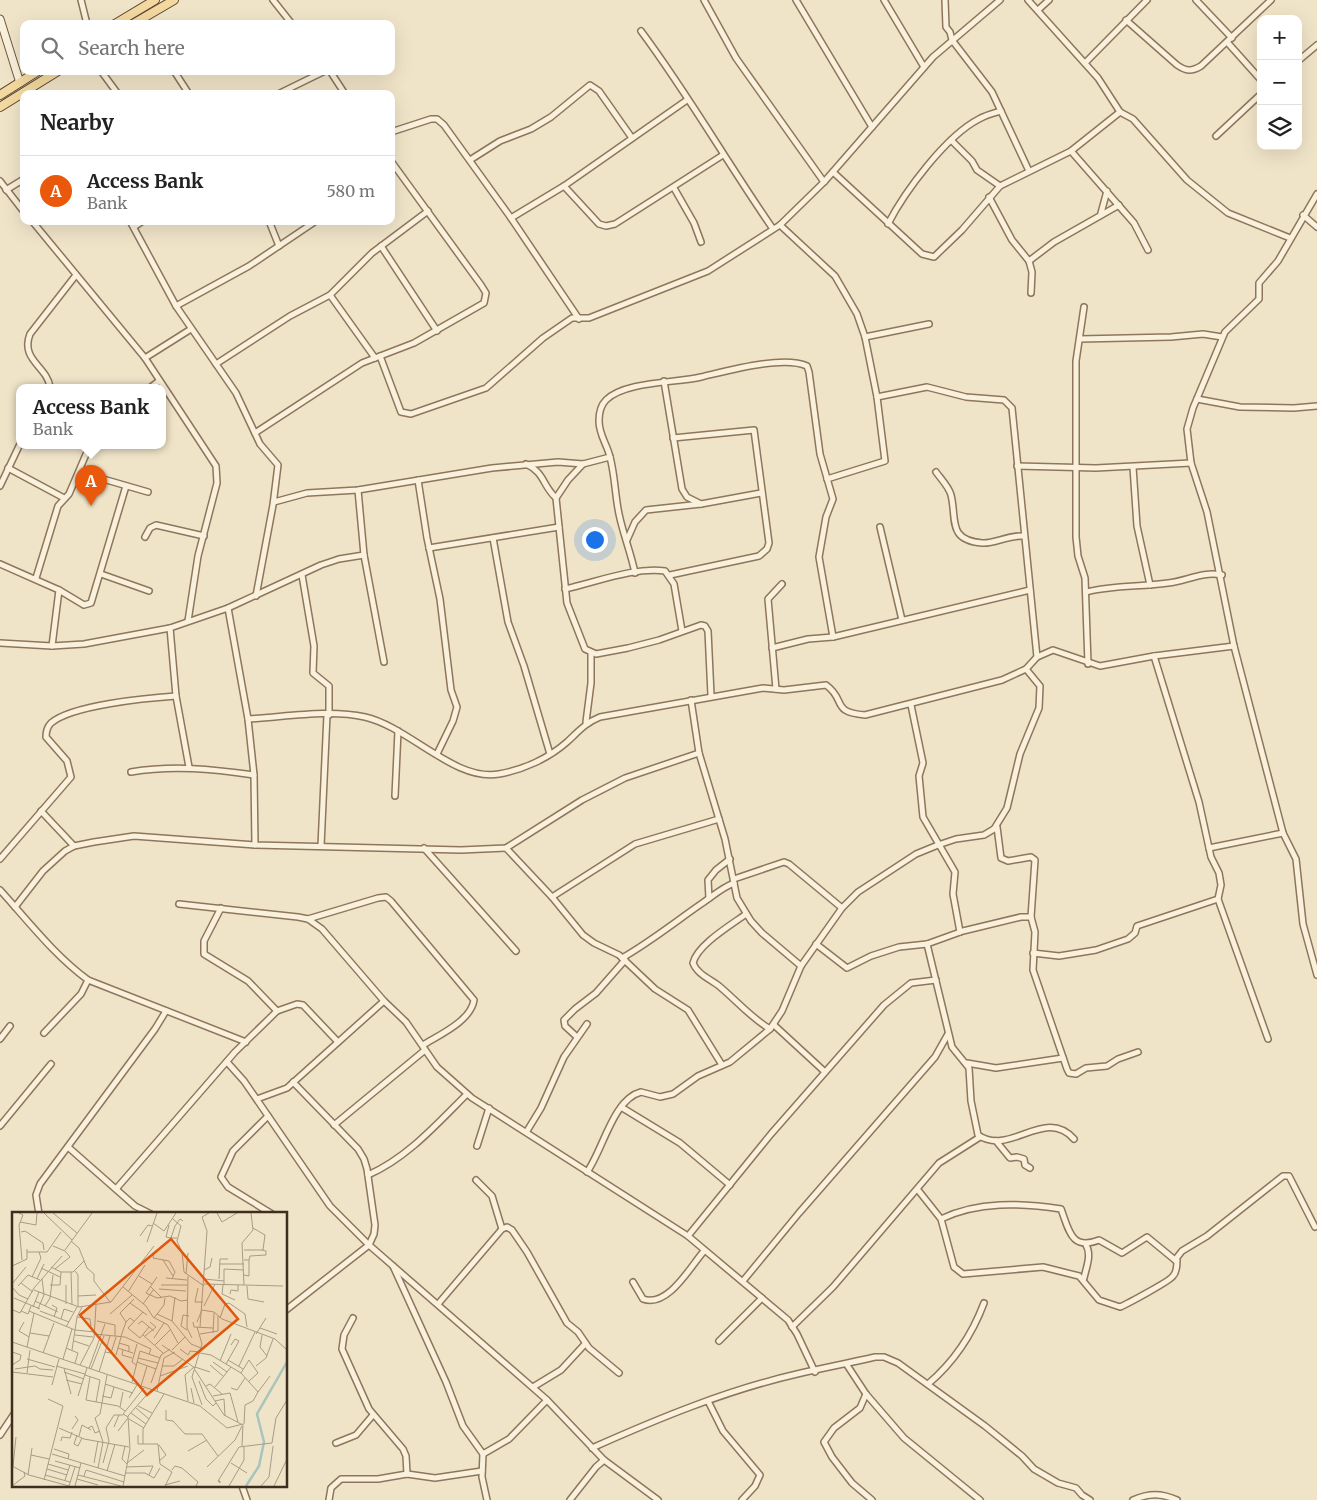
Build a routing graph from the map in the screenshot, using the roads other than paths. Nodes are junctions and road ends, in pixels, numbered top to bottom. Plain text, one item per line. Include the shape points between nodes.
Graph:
1 (81, 0) edge
2 (155, 0) edge
3 (174, 0) edge
4 (274, 0) edge
5 (704, 0) edge
6 (796, 0) edge
7 (884, 0) edge
8 (945, 0) edge
9 (1000, 0) edge
10 (1028, 0) edge
11 (1050, 0) edge
12 (1196, 0) edge
13 (1271, 0) edge
14 (1143, 1) edge
15 (1038, 10) junction
16 (0, 19) edge
17 (86, 20) edge
18 (122, 20) edge
19 (142, 20) edge
20 (289, 20) edge
21 (1126, 20) junction
22 (641, 31) dead end
23 (1232, 38) junction
24 (952, 40) junction
25 (1227, 42) junction
26 (1317, 44) edge
27 (1299, 60) edge
28 (1085, 63) junction
29 (924, 67) junction
30 (32, 75) edge
31 (52, 75) edge
32 (104, 75) edge
33 (177, 75) edge
34 (317, 75) edge
35 (333, 75) edge
36 (1257, 76) edge
37 (20, 83) junction
38 (27, 90) edge
39 (115, 90) edge
40 (186, 90) edge
41 (286, 90) edge
42 (342, 90) edge
43 (0, 95) edge
44 (20, 95) edge
45 (1257, 98) edge
46 (687, 100) junction
47 (0, 107) edge
48 (1001, 110) junction
49 (1120, 112) junction
50 (872, 127) junction
51 (395, 130) edge
52 (1216, 136) dead end
53 (632, 138) junction
54 (951, 140) junction
55 (1071, 151) junction
56 (723, 155) junction
57 (470, 160) junction
58 (395, 166) edge
59 (397, 169) joint
60 (1030, 171) junction
61 (832, 172) junction
62 (20, 181) edge
63 (0, 182) edge
64 (824, 182) junction
65 (564, 186) junction
66 (1000, 186) junction
67 (674, 188) junction
68 (6, 190) junction
69 (1107, 191) junction
70 (1317, 194) edge
71 (989, 197) junction
72 (1118, 205) junction
73 (20, 207) edge
74 (428, 211) junction
75 (1101, 213) junction
76 (1303, 215) junction
77 (511, 218) junction
78 (888, 224) junction
79 (35, 225) edge
80 (137, 225) edge
81 (271, 225) edge
82 (310, 225) edge
83 (780, 226) junction
84 (1317, 226) edge
85 (134, 227) joint
86 (773, 229) junction
87 (1290, 238) junction
88 (701, 242) dead end
89 (279, 246) junction
90 (381, 246) junction
91 (1148, 250) dead end
92 (1029, 261) junction
93 (76, 275) junction
94 (1031, 294) dead end
95 (330, 295) junction
96 (176, 306) junction
97 (1084, 307) dead end
98 (579, 319) junction
99 (929, 324) dead end
100 (191, 329) junction
101 (437, 331) junction
102 (865, 337) junction
103 (1222, 337) junction
104 (1080, 340) junction
105 (378, 357) junction
106 (145, 358) junction
107 (216, 364) junction
108 (160, 381) junction
109 (664, 381) junction
110 (49, 384) edge
111 (156, 384) edge
112 (162, 384) edge
113 (166, 390) edge
114 (877, 397) junction
115 (1197, 400) junction
116 (1317, 406) edge
117 (255, 433) junction
118 (673, 438) junction
119 (18, 449) edge
120 (88, 449) edge
121 (610, 457) junction
122 (1191, 463) junction
123 (526, 464) junction
124 (583, 464) junction
125 (1017, 466) junction
126 (1078, 467) junction
127 (1133, 467) junction
128 (8, 468) junction
129 (79, 472) junction
130 (936, 472) dead end
131 (827, 479) junction
132 (418, 480) junction
133 (0, 486) edge
134 (126, 486) junction
135 (358, 490) junction
136 (148, 492) dead end
137 (761, 493) junction
138 (64, 498) junction
139 (556, 498) junction
140 (274, 502) junction
141 (701, 504) junction
142 (559, 527) junction
143 (880, 527) dead end
144 (204, 536) junction
145 (1024, 536) junction
146 (145, 538) dead end
147 (493, 538) junction
148 (627, 540) junction
149 (429, 548) junction
150 (364, 555) junction
151 (0, 564) edge
152 (635, 573) junction
153 (100, 574) junction
154 (302, 575) junction
155 (670, 575) junction
156 (1222, 575) junction
157 (36, 578) junction
158 (782, 584) dead end
159 (1150, 584) junction
160 (565, 589) junction
161 (59, 590) junction
162 (149, 590) dead end
163 (1030, 590) junction
164 (1086, 592) junction
165 (256, 596) junction
166 (228, 608) junction
167 (902, 620) junction
168 (188, 622) junction
169 (170, 628) junction
170 (682, 632) junction
171 (833, 637) junction
172 (0, 643) edge
173 (52, 646) junction
174 (1234, 646) junction
175 (772, 648) junction
176 (591, 654) junction
177 (1154, 656) junction
178 (1037, 657) junction
179 (384, 662) dead end
180 (1088, 664) junction
181 (1026, 669) junction
182 (776, 689) junction
183 (711, 695) junction
184 (176, 696) junction
185 (691, 700) junction
186 (911, 705) junction
187 (328, 715) junction
188 (248, 719) junction
189 (586, 722) junction
190 (398, 731) junction
191 (699, 753) junction
192 (437, 754) junction
193 (550, 754) junction
194 (189, 767) junction
195 (131, 772) dead end
196 (254, 775) junction
197 (395, 796) dead end
198 (41, 811) junction
199 (719, 819) junction
200 (997, 826) junction
201 (1283, 833) junction
202 (938, 844) junction
203 (255, 845) junction
204 (74, 846) junction
205 (321, 846) junction
206 (424, 848) junction
207 (506, 848) junction
208 (1208, 848) junction
209 (0, 859) edge
210 (730, 860) junction
211 (734, 881) junction
212 (0, 890) edge
213 (552, 897) junction
214 (709, 898) junction
215 (1218, 898) junction
216 (179, 904) dead end
217 (15, 907) junction
218 (221, 908) junction
219 (842, 908) junction
220 (746, 914) junction
221 (1031, 917) junction
222 (308, 919) junction
223 (960, 932) junction
224 (816, 944) junction
225 (927, 944) junction
226 (516, 951) dead end
227 (1033, 953) junction
228 (624, 959) junction
229 (801, 966) junction
230 (1317, 975) edge
231 (88, 980) junction
232 (936, 980) junction
233 (384, 1001) junction
234 (166, 1011) junction
235 (277, 1012) junction
236 (587, 1024) dead end
237 (10, 1026) dead end
238 (772, 1027) junction
239 (44, 1033) dead end
240 (948, 1034) junction
241 (577, 1037) junction
242 (0, 1039) edge
243 (1268, 1039) dead end
244 (246, 1042) junction
245 (338, 1042) junction
246 (424, 1048) junction
247 (1138, 1052) dead end
248 (1063, 1058) junction
249 (226, 1062) junction
250 (967, 1063) junction
251 (52, 1064) dead end
252 (722, 1065) junction
253 (825, 1072) junction
254 (293, 1082) junction
255 (467, 1094) junction
256 (257, 1099) junction
257 (621, 1106) junction
258 (489, 1108) junction
259 (268, 1116) junction
260 (334, 1125) junction
261 (0, 1126) edge
262 (527, 1131) junction
263 (980, 1138) junction
264 (1074, 1139) dead end
265 (996, 1141) junction
266 (477, 1146) dead end
267 (68, 1147) junction
268 (1030, 1168) dead end
269 (587, 1172) junction
270 (368, 1175) junction
271 (476, 1180) dead end
272 (730, 1185) junction
273 (116, 1189) junction
274 (918, 1190) junction
275 (39, 1212) edge
276 (147, 1212) edge
277 (269, 1212) edge
278 (941, 1219) junction
279 (1315, 1227) dead end
280 (502, 1229) junction
281 (688, 1236) junction
282 (369, 1245) junction
283 (1086, 1245) junction
284 (704, 1251) junction
285 (1175, 1260) junction
286 (393, 1266) junction
287 (1084, 1278) junction
288 (743, 1281) junction
289 (633, 1282) dead end
290 (762, 1298) junction
291 (984, 1303) dead end
292 (438, 1304) junction
293 (288, 1308) edge
294 (353, 1318) dead end
295 (792, 1327) junction
296 (719, 1341) dead end
297 (586, 1344) junction
298 (847, 1365) junction
299 (814, 1372) junction
300 (619, 1373) dead end
301 (928, 1384) junction
302 (533, 1387) junction
303 (866, 1394) junction
304 (547, 1400) junction
305 (708, 1402) junction
306 (373, 1415) junction
307 (12, 1417) edge
308 (0, 1435) edge
309 (336, 1443) dead end
310 (594, 1450) junction
311 (483, 1454) junction
312 (604, 1460) junction
313 (596, 1467) junction
314 (482, 1471) junction
315 (407, 1474) junction
316 (243, 1488) edge
317 (247, 1500) edge
318 (329, 1500) edge
319 (487, 1500) edge
320 (570, 1500) edge
321 (658, 1500) edge
322 (742, 1500) edge
323 (872, 1500) edge
324 (980, 1500) edge
325 (1090, 1500) edge
326 (1133, 1500) edge
327 (1177, 1500) edge

1 - 17 street
2 - 18 main road
3 - 19 main road
4 - 20 street
5 - 64 street via 736,58
6 - 50 street
7 - 29 street
8 - 24 street via 946,27
9 - 24 street
10 - 15 street
11 - 15 street
12 - 23 street
13 - 23 street
14 - 21 street
15 - 28 street
16 - 37 street
21 - 25 street via 1185,70 1192,71 1201,66
21 - 28 street
22 - 46 street via 671,71
23 - 25 street
24 - 29 street
24 - 48 street via 980,75
25 - 36 street
26 - 27 street
28 - 49 street
29 - 50 street
30 - 37 main road
31 - 38 main road
32 - 39 street
33 - 40 street
34 - 41 street
35 - 42 street
37 - 43 main road
44 - 47 main road
45 - 52 street
46 - 53 street
46 - 56 street
48 - 54 street via 978,119
48 - 60 street
49 - 55 street
49 - 87 street via 1133,119 1188,180 1228,213
50 - 61 street
51 - 57 street via 419,121 437,119
53 - 57 street via 599,91 590,85 551,118 500,141
53 - 65 street
54 - 66 street via 976,170
54 - 78 street via 913,183
55 - 60 street
55 - 69 street
56 - 67 street
56 - 86 street
57 - 77 street
58 - 59 street
59 - 74 street
60 - 66 street
61 - 64 street
61 - 78 street
62 - 68 street
63 - 68 street
64 - 83 street
65 - 67 street via 599,224 606,226 621,222
65 - 77 street
66 - 71 street
67 - 88 street
68 - 73 street
69 - 72 street
69 - 75 street
70 - 76 street
71 - 78 street via 934,257 922,254
71 - 92 street via 1012,240
72 - 75 street
72 - 91 street via 1134,223
74 - 90 street
74 - 101 street via 486,293 484,303 476,310
75 - 92 street
76 - 84 street
76 - 87 street
77 - 98 street
79 - 93 street
80 - 85 street
81 - 89 street
82 - 89 street
83 - 86 street
83 - 102 street via 835,276 854,307
85 - 96 street
86 - 98 street via 701,274 647,297
87 - 103 street via 1278,261 1259,283 1259,299
89 - 96 street
90 - 95 street
90 - 101 street
92 - 94 street
93 - 106 street
93 - 110 street via 27,342 34,362
95 - 105 street
95 - 107 street via 282,321
96 - 100 street
97 - 104 street
98 - 105 street via 572,318 543,338 486,388 410,414 401,412
99 - 102 street
100 - 106 street
100 - 107 street
101 - 105 street
102 - 114 street
103 - 104 street via 1203,334
103 - 115 street
104 - 126 street via 1076,388
105 - 117 street via 362,363 313,393
106 - 108 street
107 - 117 street via 236,393
108 - 111 street
108 - 112 street
109 - 118 street
109 - 121 street via 632,388 606,400 599,422 600,436
109 - 131 street via 694,379 767,364 806,366
113 - 144 street via 216,466 217,482
114 - 125 street via 927,387 966,397 1004,400 1012,408
114 - 131 street via 885,461
115 - 116 street via 1240,407
115 - 122 street via 1188,429
117 - 140 street via 278,465
118 - 137 street via 754,430
118 - 141 street via 682,489 687,497
119 - 128 street
120 - 129 street
121 - 124 street
121 - 148 street
122 - 127 street
122 - 156 street via 1208,512 1211,540
123 - 124 street
123 - 132 street
123 - 139 street via 541,474
124 - 139 street
125 - 126 street
125 - 145 street
126 - 127 street
126 - 164 street via 1076,537 1078,556 1086,578
127 - 159 street via 1137,526
128 - 133 street
128 - 138 street
129 - 134 street
129 - 138 street
130 - 145 street via 951,493 958,534 965,539 986,543 1007,536
131 - 171 street via 832,503 826,516 819,557
132 - 135 street
132 - 149 street
134 - 136 street
134 - 153 street
135 - 140 street via 307,493
135 - 150 street
137 - 141 street
137 - 155 street via 769,543 767,549 759,556
138 - 157 street via 50,527
139 - 142 street
140 - 165 street
141 - 148 street via 646,510 635,522
142 - 147 street
142 - 160 street
143 - 167 street
144 - 146 street via 156,525 150,528
144 - 168 street via 192,586
145 - 163 street
147 - 149 street
147 - 193 street via 508,622
148 - 152 street
149 - 192 street via 440,599 451,690 457,707
150 - 154 street via 339,559
150 - 179 street
151 - 157 street
152 - 155 street via 654,570
152 - 160 street
153 - 161 street via 88,605
153 - 162 street
154 - 165 street
154 - 187 street via 314,646 313,673 329,686
155 - 170 street
156 - 159 street via 1202,574 1172,583
156 - 174 street
157 - 161 street
158 - 175 street via 768,599
159 - 164 street
160 - 176 street via 578,636
161 - 173 street
163 - 167 street
163 - 178 street
164 - 180 street
165 - 166 street
166 - 168 street
166 - 188 street
167 - 171 street
168 - 169 street
169 - 173 street via 84,644
169 - 184 street
170 - 176 street via 628,648
170 - 183 street via 701,625 708,631
171 - 175 street
172 - 173 street
174 - 177 street
174 - 201 street
175 - 182 street
176 - 189 street
177 - 180 street via 1100,666
177 - 208 street via 1200,802
178 - 180 street via 1053,650
178 - 181 street
181 - 186 street via 1002,680
181 - 200 street via 1040,686 1039,708 1020,754 1007,808
182 - 183 street
182 - 186 street via 826,685 835,694 841,708 854,714 865,715
183 - 185 street
184 - 194 street
184 - 198 street via 66,714 50,724 46,737 66,761 71,777
185 - 189 street via 638,708
185 - 191 street
186 - 202 street via 923,763 919,776 923,817
187 - 188 street
187 - 190 street via 349,714 368,718
187 - 205 street
188 - 196 street
189 - 193 street
190 - 192 street
190 - 197 street
191 - 199 street
191 - 207 street via 625,778 582,800
192 - 193 street via 478,774 498,774 527,766
194 - 195 street
194 - 196 street
196 - 203 street
198 - 204 street
198 - 209 street
199 - 210 street
199 - 213 street via 635,844
200 - 202 street via 984,835
200 - 221 street via 1001,858 1008,861 1031,857 1035,860
201 - 208 street
201 - 230 street via 1296,859 1303,924
202 - 219 street via 882,876
202 - 223 street via 955,872 954,902
203 - 204 street via 134,836
203 - 205 street
204 - 217 street via 43,871
205 - 206 street
206 - 207 street
206 - 226 street
207 - 213 street
208 - 215 street via 1219,874
210 - 211 street
210 - 214 street via 708,880
211 - 214 street
211 - 219 street via 784,862
211 - 220 street via 737,898
212 - 217 street
213 - 228 street via 582,934
214 - 228 street
215 - 227 street via 1137,926 1128,939 1100,949 1060,956
215 - 243 street
216 - 218 street
217 - 231 street via 48,946
218 - 222 street
218 - 235 street via 204,941 204,954 248,981
219 - 224 street
220 - 229 street via 762,933
220 - 238 street via 698,952 692,963 698,972 721,987 752,1018
221 - 223 street
221 - 227 street
222 - 233 street via 322,929
222 - 246 street via 378,898 386,897 391,901 474,1000 466,1015
223 - 225 street
224 - 225 street via 847,968 887,950
224 - 229 street
225 - 232 street
227 - 248 street via 1036,978
228 - 241 street via 596,993 564,1020 565,1026
228 - 252 street via 656,989 688,1010
229 - 238 street
231 - 234 street
231 - 239 street via 81,994
232 - 240 street
232 - 253 street via 920,981 902,988
233 - 245 street
233 - 246 street via 406,1022
234 - 244 street
234 - 267 street
235 - 244 street
235 - 245 street via 297,1004 303,1005
236 - 241 street
237 - 242 street
238 - 252 street via 740,1055
238 - 253 street
240 - 250 street via 952,1047
240 - 288 street via 935,1058
241 - 262 street
244 - 249 street
245 - 254 street
246 - 255 street via 436,1067
246 - 260 street
247 - 248 street via 1076,1074 1069,1073
248 - 250 street via 1001,1068
249 - 256 street
249 - 273 street
250 - 263 street via 975,1132
251 - 261 street
252 - 257 street via 698,1076 672,1094 660,1097 641,1092 628,1098
253 - 272 street
254 - 256 street via 287,1088
254 - 260 street
255 - 258 street
255 - 270 street via 410,1148 388,1166
256 - 259 street
257 - 269 street
257 - 272 street via 680,1143
258 - 262 street
258 - 266 street
259 - 277 street via 233,1151 221,1176 228,1187
259 - 282 street via 330,1206
260 - 270 street via 358,1149
262 - 269 street
263 - 265 street
263 - 274 street via 939,1163
264 - 265 street via 1066,1131 1050,1126
265 - 268 street via 1010,1158 1024,1159
267 - 273 street
267 - 275 street via 40,1184 36,1195
269 - 281 street
270 - 282 street via 375,1225
271 - 280 street via 492,1196
272 - 281 street
273 - 276 street
274 - 278 street
274 - 295 street via 833,1287
278 - 283 street via 976,1206 1017,1204 1061,1209 1072,1236
278 - 287 street via 954,1267 963,1274 1036,1266
279 - 285 street via 1289,1176 1283,1176 1207,1236 1182,1251
280 - 292 street
280 - 297 street via 507,1226 512,1230 565,1320
281 - 284 street
282 - 286 street
282 - 293 street
283 - 285 street via 1099,1240 1122,1252 1147,1236
283 - 287 street via 1089,1250
284 - 288 street
284 - 289 street via 660,1299 651,1302 643,1299
285 - 287 street via 1176,1271 1169,1280 1120,1307 1099,1300
286 - 292 street
286 - 311 street via 463,1426
288 - 290 street
290 - 295 street
290 - 296 street
291 - 301 street via 967,1341
292 - 302 street
294 - 306 street via 344,1335 342,1349
295 - 299 street
297 - 300 street
297 - 302 street via 564,1367
298 - 299 street
298 - 301 street via 884,1357
298 - 303 street
299 - 305 street
301 - 325 street via 986,1426 1034,1469 1058,1483 1076,1488
302 - 304 street
303 - 323 street via 860,1408 834,1428 824,1442 852,1483
303 - 324 street via 904,1438
304 - 310 street
304 - 311 street via 509,1439
305 - 310 street via 651,1421
305 - 322 street via 723,1431 759,1472 755,1486
306 - 309 street via 356,1434
306 - 315 street via 403,1449
307 - 308 street
310 - 312 street
310 - 313 street
311 - 314 street
312 - 313 street
312 - 321 street
313 - 320 street
314 - 315 street via 435,1478
314 - 319 street
315 - 318 street via 341,1479 331,1488
316 - 317 street
326 - 327 street via 1150,1494

